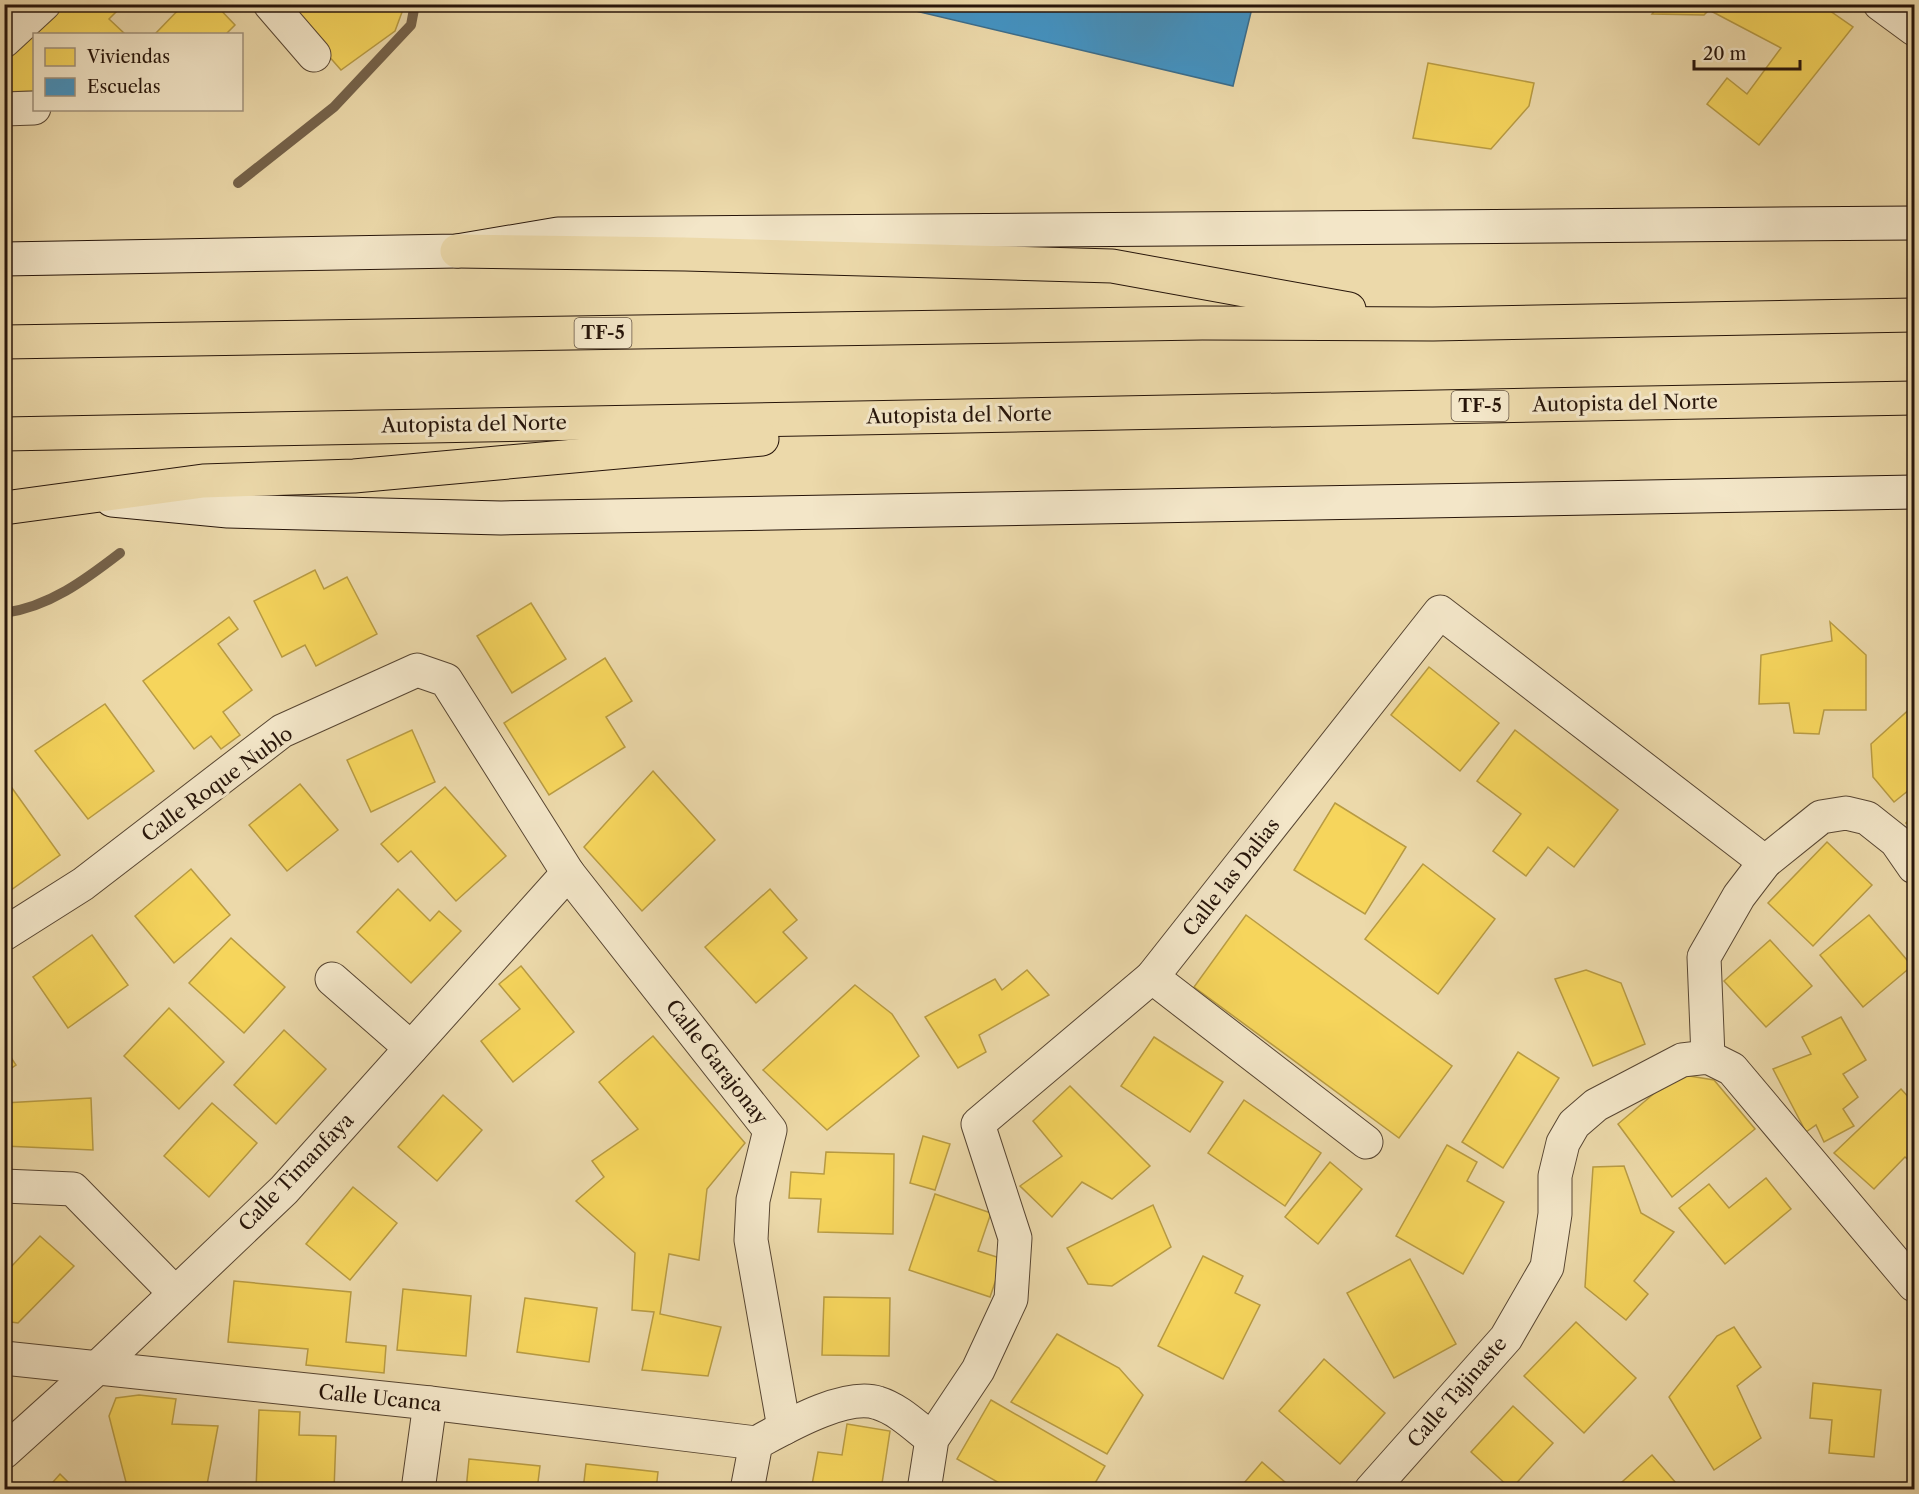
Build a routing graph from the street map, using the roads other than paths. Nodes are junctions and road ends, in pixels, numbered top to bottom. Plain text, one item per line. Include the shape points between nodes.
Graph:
1 (44, 4) edge
2 (270, 4) edge
3 (1880, 4) edge
4 (1914, 30) edge
5 (4, 42) edge
6 (314, 55) dead end
7 (33, 108) edge
8 (4, 109) edge
9 (1914, 223) edge
10 (457, 251) junction
11 (4, 259) edge
12 (1914, 315) edge
13 (1433, 324) junction
14 (4, 342) edge
15 (1914, 398) edge
16 (1045, 414) junction
17 (4, 434) edge
18 (1914, 492) edge
19 (90, 498) junction
20 (4, 508) edge
21 (446, 680) joint
22 (1765, 862) junction
23 (1914, 867) edge
24 (568, 873) junction
25 (4, 934) edge
26 (1152, 977) junction
27 (332, 980) dead end
28 (411, 1048) junction
29 (1708, 1057) junction
30 (1366, 1142) dead end
31 (4, 1186) edge
32 (1914, 1285) edge
33 (174, 1292) junction
34 (4, 1358) edge
35 (97, 1368) junction
36 (430, 1403) junction
37 (784, 1428) junction
38 (932, 1439) junction
39 (756, 1443) junction
40 (4, 1452) edge
41 (418, 1490) edge
42 (747, 1490) edge
43 (924, 1490) edge
44 (1371, 1490) edge

1 - 5 street
2 - 6 street
3 - 4 street
7 - 8 street
9 - 10 street via 558,234
10 - 11 street
10 - 13 highway via 1112,266
12 - 13 highway, TF-5
13 - 14 highway, TF-5 via 1202,323
15 - 16 highway, Autopista del Norte / TF-5
16 - 17 highway, Autopista del Norte / TF-5
16 - 19 highway via 354,476 203,481
18 - 19 street via 501,518 228,511
19 - 20 highway
21 - 24 street, Calle Garajonay
21 - 25 street, Calle Roque Nublo via 417,670 282,731 83,884
22 - 23 street via 1821,817 1845,813 1867,818 1896,841
22 - 26 street, Calle las Dalias via 1440,612
22 - 29 street via 1739,896 1704,957
24 - 28 street, Calle Timanfaya
24 - 37 street, Calle Garajonay via 770,1130 753,1200 751,1240
26 - 30 street
26 - 38 street, Calle las Dalias via 978,1124 1015,1238 1011,1299 978,1370
27 - 28 street
28 - 33 street, Calle Timanfaya via 284,1190
29 - 32 street via 1732,1069
29 - 44 street, Calle Tajinaste via 1682,1060 1596,1105 1574,1124 1563,1143 1555,1176 1555,1214 1547,1267 1506,1338
31 - 33 street via 73,1189
33 - 35 street, Calle Timanfaya
34 - 35 street, Calle Ucanca
35 - 36 street, Calle Ucanca
35 - 40 street, Calle Timanfaya
36 - 39 street, Calle Ucanca
36 - 41 street
37 - 38 street via 846,1402 876,1402 897,1412
37 - 39 street
38 - 43 street, Calle las Dalias
39 - 42 street

